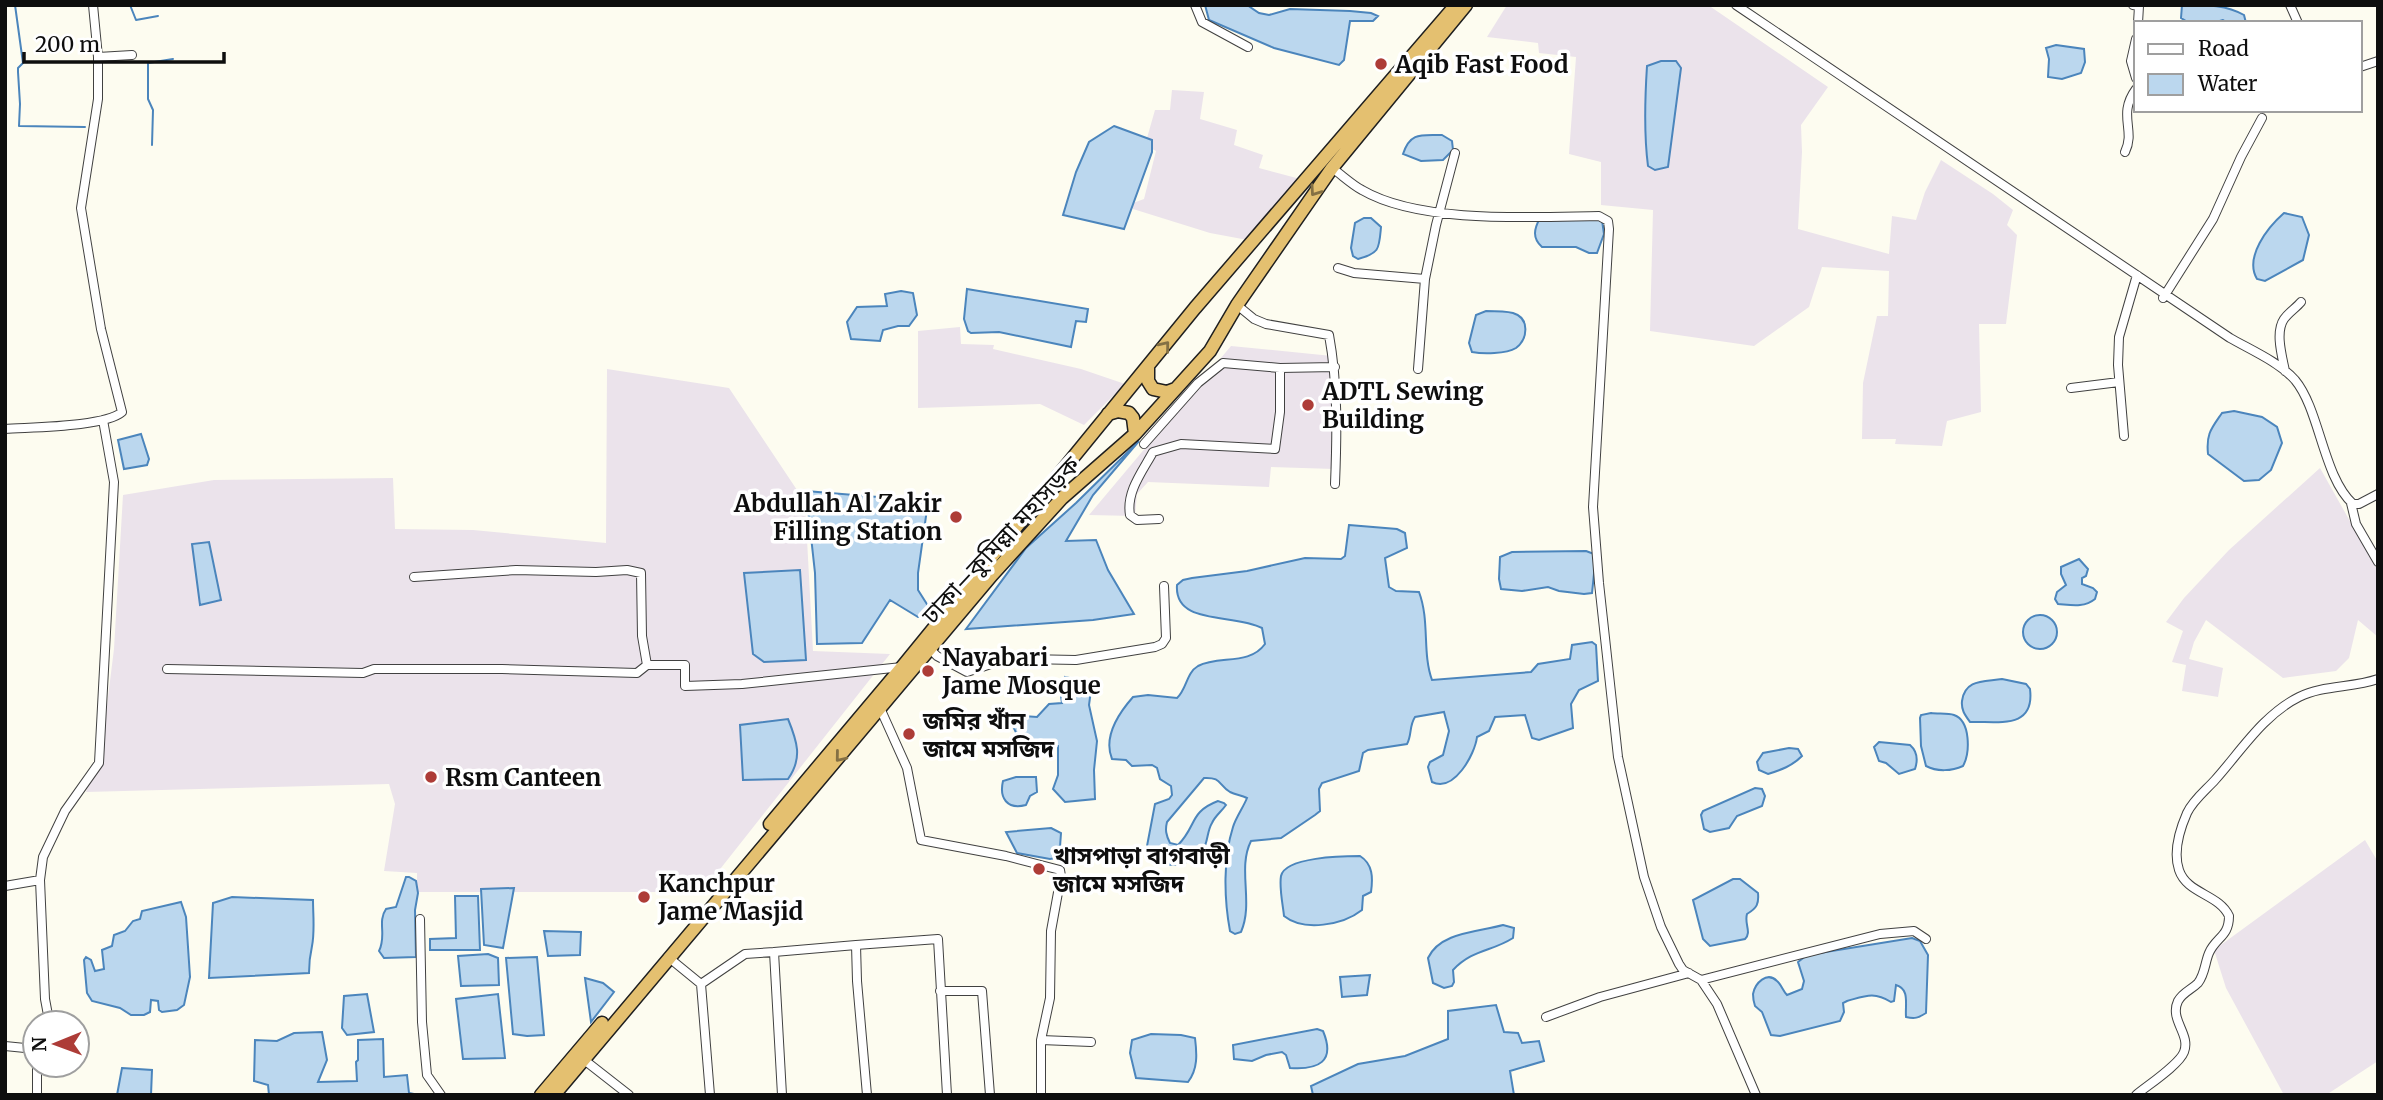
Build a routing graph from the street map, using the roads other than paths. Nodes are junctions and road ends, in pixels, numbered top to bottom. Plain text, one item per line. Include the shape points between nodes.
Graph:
1 (93, 5) edge
2 (1195, 5) edge
3 (1455, 5) edge
4 (1466, 5) edge
5 (1736, 5) edge
6 (2133, 5) edge
7 (2138, 21) edge
8 (1248, 47) dead end
9 (2134, 48) edge
10 (132, 55) dead end
11 (98, 57) junction
12 (2134, 71) edge
13 (2134, 92) edge
14 (2262, 118) dead end
15 (2125, 152) dead end
16 (1455, 153) dead end
17 (1332, 168) junction
18 (1441, 212) junction
19 (1338, 268) dead end
20 (2137, 275) junction
21 (1425, 279) junction
22 (2164, 296) junction
23 (2301, 302) dead end
24 (1237, 305) junction
25 (1148, 366) junction
26 (1335, 367) junction
27 (1280, 368) junction
28 (1418, 369) dead end
29 (2285, 371) junction
30 (2119, 382) junction
31 (2071, 388) dead end
32 (1175, 389) junction
33 (1108, 415) junction
34 (103, 420) junction
35 (5, 429) edge
36 (1135, 434) junction
37 (2124, 436) dead end
38 (1144, 444) dead end
39 (1335, 484) dead end
40 (2378, 494) edge
41 (2351, 503) junction
42 (1159, 519) dead end
43 (2378, 562) edge
44 (414, 577) dead end
45 (1164, 586) dead end
46 (930, 649) junction
47 (647, 665) junction
48 (902, 667) junction
49 (167, 669) dead end
50 (2378, 680) edge
51 (880, 708) junction
52 (40, 880) junction
53 (5, 886) edge
54 (419, 919) dead end
55 (1926, 939) dead end
56 (856, 945) junction
57 (774, 952) junction
58 (668, 957) junction
59 (1689, 973) junction
60 (1702, 980) junction
61 (701, 984) junction
62 (639, 986) junction
63 (940, 991) junction
64 (47, 1009) edge
65 (1546, 1017) dead end
66 (1041, 1040) junction
67 (1091, 1042) dead end
68 (583, 1059) junction
69 (442, 1095) edge
70 (541, 1095) edge
71 (554, 1095) edge
72 (629, 1095) edge
73 (709, 1095) edge
74 (782, 1095) edge
75 (867, 1095) edge
76 (947, 1095) edge
77 (990, 1095) edge
78 (1041, 1095) edge
79 (1756, 1095) edge
80 (2136, 1095) edge

1 - 11 street
2 - 8 street via 1202,22
25 -> 3 highway, ঢাকা–কুমিল্লা মহাসড়ক
4 - 17 highway, ঢাকা–কুমিল্লা মহাসড়ক
5 - 20 street
6 - 7 street via 2139,6
9 - 12 street
10 - 11 street
11 - 34 street via 98,99 81,208 122,412
13 - 15 street via 2126,111 2129,140
14 - 22 street via 2213,219
16 - 18 street
17 - 18 street via 1363,191
17 -> 24 highway, ঢাকা–কুমিল্লা মহাসড়ক
18 - 21 street
18 - 59 street via 1500,217 1600,216 1608,221 1593,508 1612,719 1644,877 1661,927 1679,964
19 - 21 street
20 - 22 street
20 - 30 street via 2119,337
21 - 28 street
22 - 29 street
23 - 29 street via 2281,326
24 - 26 street via 1266,324 1329,335
24 - 32 highway, ঢাকা–কুমিল্লা মহাসড়ক via 1210,351
25 - 32 highway via 1153,389
25 - 33 highway, ঢাকা–কুমিল্লা মহাসড়ক
26 - 27 street
26 - 39 street
27 - 38 street via 1223,363 1198,383
27 - 42 street via 1275,449 1181,444 1153,452 1132,492 1129,510 1137,520
29 - 41 street via 2300,387
30 - 31 street
30 - 37 street
32 - 36 highway, ঢাকা–কুমিল্লা মহাসড়ক
33 - 36 highway via 1129,413
33 - 48 highway, ঢাকা–কুমিল্লা মহাসড়ক
34 - 35 street
34 - 52 street via 114,482 99,763 65,811 43,857
36 - 46 highway, ঢাকা–কুমিল্লা মহাসড়ক via 1062,498
40 - 41 street
41 - 43 street via 2356,524
44 - 47 street via 516,570 642,573
45 - 46 street via 1166,638 1155,648 1076,660 1000,661 967,671
46 - 51 highway, ঢাকা–কুমিল্লা মহাসড়ক
47 - 48 street via 685,665 685,686
47 - 49 street via 637,673
48 - 62 highway, ঢাকা–কুমিল্লা মহাসড়ক
50 - 80 street via 2312,692 2287,704 2253,734 2187,813 2176,854 2180,874 2217,901 2229,916 2229,926 2209,953 2197,983 2176,1005 2186,1040 2182,1056
51 -> 58 highway, ঢাকা–কুমিল্লা মহাসড়ক
51 - 66 street via 907,768 921,840 1060,870 1051,931 1050,998
52 - 53 street
52 - 64 street
54 - 69 street via 427,1075
55 - 60 street via 1914,931 1880,934
56 - 57 street
56 - 63 street via 938,939
56 - 75 street
57 - 61 street via 745,954
57 - 74 street
58 - 61 street
58 - 62 highway, ঢাকা–কুমিল্লা মহাসড়ক
59 - 60 street
59 - 65 street
60 - 79 street via 1727,1024
61 - 73 street
62 - 68 highway, ঢাকা–কুমিল্লা মহাসড়ক
62 - 70 highway, ঢাকা–কুমিল্লা মহাসড়ক
63 - 76 street
63 - 77 street via 982,991
66 - 67 street
66 - 78 street
68 - 71 highway, ঢাকা–কুমিল্লা মহাসড়ক
68 - 72 street

